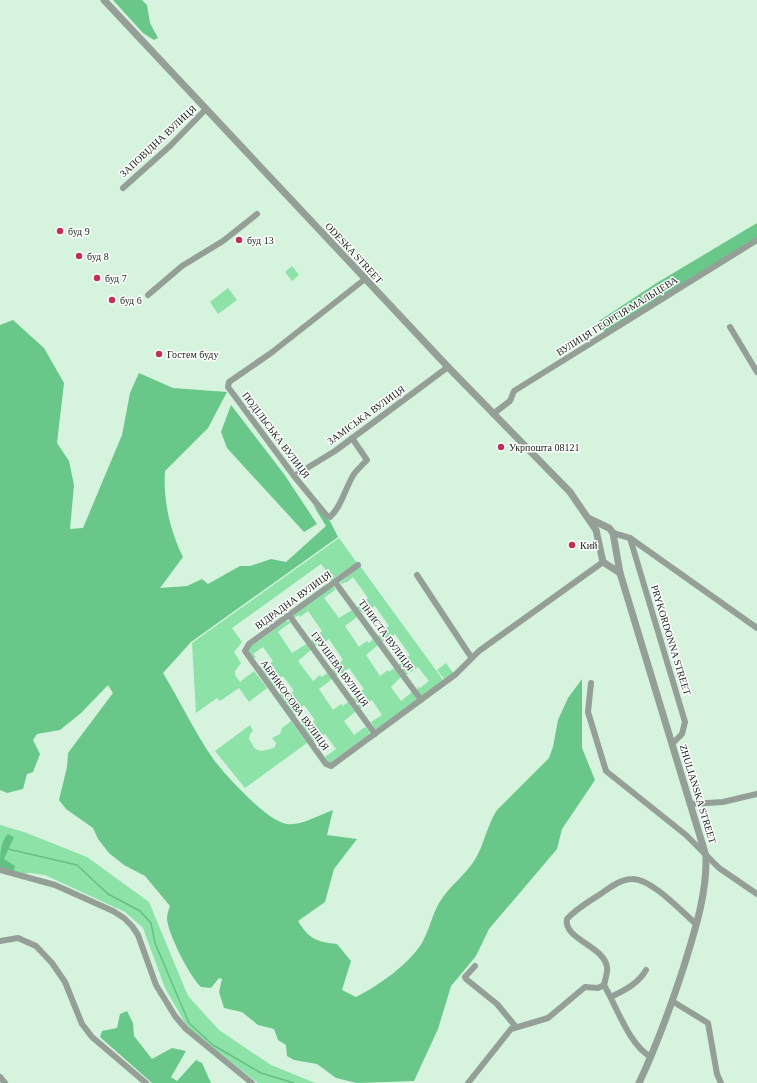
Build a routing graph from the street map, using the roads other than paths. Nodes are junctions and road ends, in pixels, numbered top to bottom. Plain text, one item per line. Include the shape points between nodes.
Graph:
1 (104, 0) edge
2 (206, 109) junction
3 (123, 188) dead end
4 (257, 214) dead end
5 (757, 240) edge
6 (365, 279) junction
7 (148, 295) dead end
8 (730, 327) dead end
9 (448, 367) junction
10 (757, 372) edge
11 (493, 414) junction
12 (352, 438) junction
13 (294, 476) junction
14 (589, 519) junction
15 (606, 527) junction
16 (613, 533) junction
17 (598, 534) junction
18 (630, 538) junction
19 (617, 558) junction
20 (605, 563) junction
21 (358, 565) dead end
22 (620, 573) junction
23 (417, 575) dead end
24 (335, 582) junction
25 (289, 615) junction
26 (757, 628) edge
27 (245, 654) joint
28 (471, 657) junction
29 (591, 683) dead end
30 (421, 700) junction
31 (375, 734) junction
32 (672, 744) junction
33 (757, 794) edge
34 (691, 804) junction
35 (706, 856) junction
36 (0, 870) edge
37 (757, 894) edge
38 (696, 924) junction
39 (0, 941) edge
40 (475, 966) dead end
41 (646, 970) dead end
42 (604, 985) junction
43 (611, 997) junction
44 (672, 1001) junction
45 (516, 1027) junction
46 (651, 1057) junction
47 (0, 1077) edge
48 (6, 1083) edge
49 (146, 1083) edge
50 (252, 1083) edge
51 (468, 1083) edge
52 (639, 1083) edge
53 (721, 1083) edge

1 - 2 street, ODESKA STREET
2 - 3 street, ЗАПОВІДНА ВУЛИЦЯ
2 - 6 street, ODESKA STREET
4 - 7 street via 223,241 182,266
5 - 11 street, ВУЛИЦЯ ГЕОРГІЯ МАЛЬЦЕВА via 514,392 510,401
6 - 9 street, ODESKA STREET
6 - 13 street, ПОДІЛЬСЬКА ВУЛИЦЯ via 229,382 228,387 234,396
8 - 10 street
9 - 11 street, ODESKA STREET
9 - 12 street, ЗАМІСЬКА ВУЛИЦЯ
11 - 14 street, ODESKA STREET via 559,480
12 - 13 street, ЗАМІСЬКА ВУЛИЦЯ
12 - 13 street, ПОДІЛЬСЬКА ВУЛИЦЯ via 367,460 355,473 338,509 330,516 327,516
14 - 15 street
14 - 17 street
15 - 16 street
15 - 17 street
16 - 18 street
16 - 19 street, ZHULIANSKA STREET
17 - 20 street
18 - 26 street
18 - 32 street, PRYKORDONNA STREET via 686,722 682,734
19 - 20 street via 612,564
19 - 22 street, ZHULIANSKA STREET
20 - 22 street
20 - 28 street
21 - 24 street, ВІДРАДНА ВУЛИЦЯ
22 - 32 street, ZHULIANSKA STREET
23 - 28 street
24 - 25 street, ВІДРАДНА ВУЛИЦЯ
24 - 30 street, ТІНИСТА ВУЛИЦЯ
25 - 27 street, ВІДРАДНА ВУЛИЦЯ via 249,644 244,651
25 - 31 street, ГРУШЕВА ВУЛИЦЯ
27 - 31 street, АБРИКОСОВА ВУЛИЦЯ via 326,764 331,766
28 - 30 street via 456,674
29 - 35 street via 588,712 606,770 686,835
30 - 31 street
32 - 34 street, ZHULIANSKA STREET
33 - 34 street via 723,802
34 - 35 street, ZHULIANSKA STREET
35 - 37 street
35 - 38 street, ZHULIANSKA STREET via 705,887
36 - 50 street via 55,884 124,918 138,935 156,984 175,1016 186,1029
38 - 42 street via 653,887 642,881 631,879 607,889 573,913 566,923 569,931 590,945 603,958 607,967
38 - 44 street, ZHULIANSKA STREET
39 - 49 street via 18,938 36,946 65,982 82,1024 92,1037
40 - 45 street via 466,979 497,1004
41 - 43 street via 629,988
42 - 43 street
42 - 45 street via 598,988 585,987 548,1018
43 - 46 street via 636,1044 644,1054
44 - 46 street, ZHULIANSKA STREET
44 - 53 street via 708,1023 717,1074
45 - 51 street via 507,1033
46 - 52 street, ZHULIANSKA STREET
47 - 48 street

